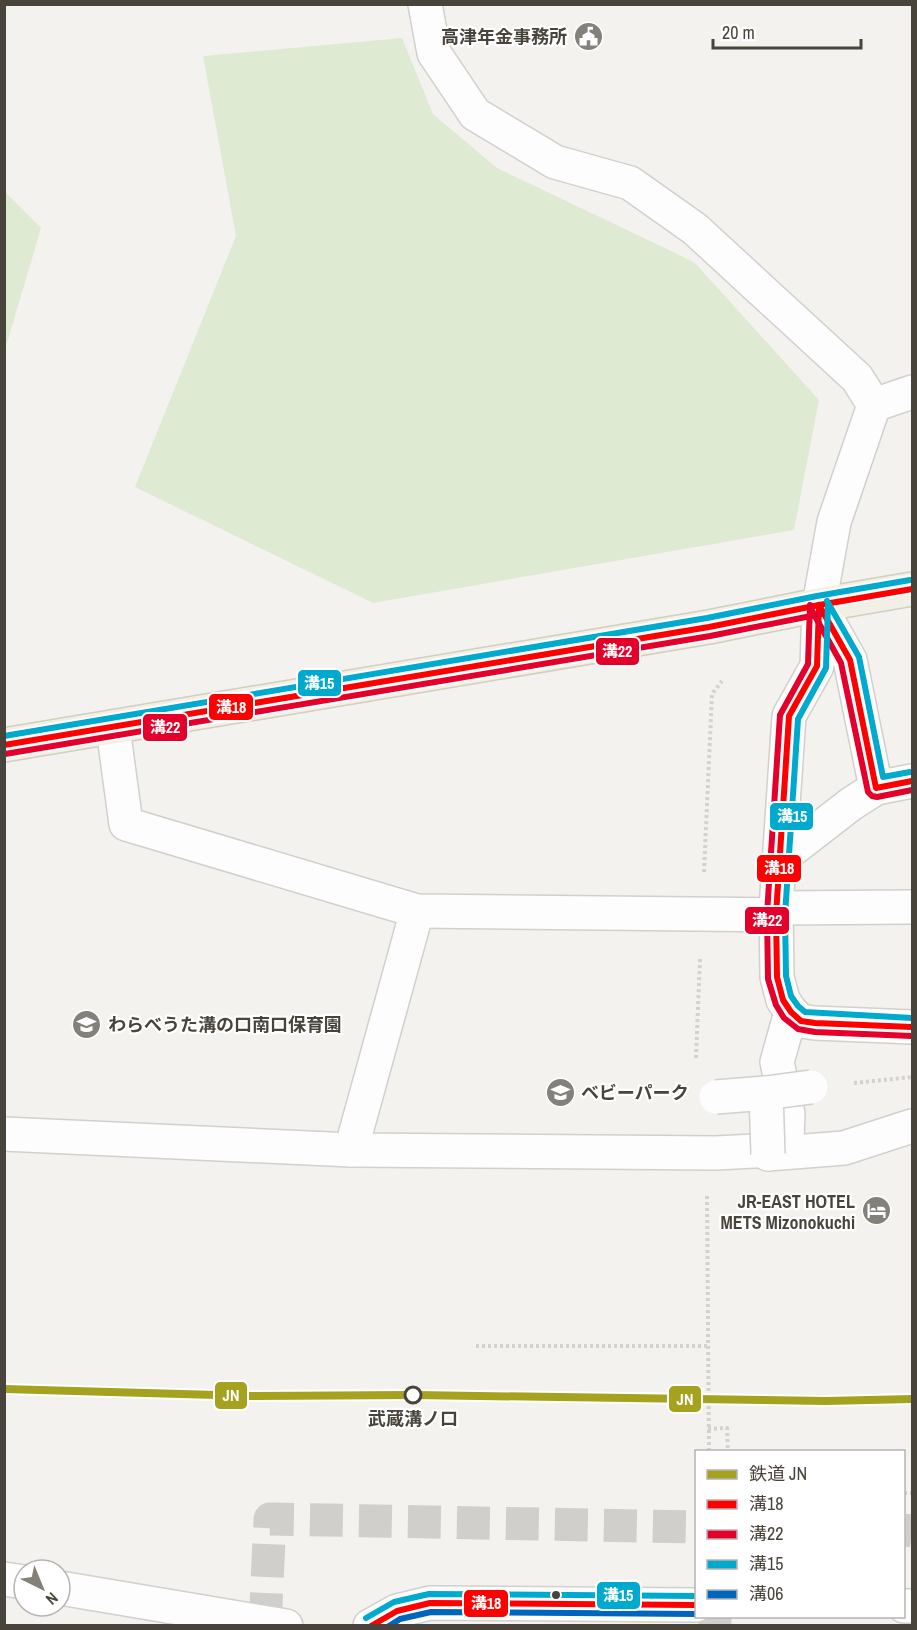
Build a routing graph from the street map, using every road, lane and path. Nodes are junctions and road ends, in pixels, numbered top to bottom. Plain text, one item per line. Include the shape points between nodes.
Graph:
1 (425, 4) edge
2 (912, 392) edge
3 (874, 405) junction
4 (912, 589) edge
5 (819, 605) junction
6 (113, 728) junction
7 (4, 745) edge
8 (912, 781) edge
9 (876, 788) junction
10 (780, 859) junction
11 (912, 907) edge
12 (417, 911) junction
13 (776, 912) junction
14 (791, 1012) junction
15 (912, 1027) edge
16 (912, 1077) edge
17 (811, 1087) joint
18 (766, 1093) junction
19 (716, 1097) dead end
20 (912, 1126) edge
21 (4, 1134) edge
22 (351, 1150) junction
23 (707, 1193) dead end
24 (476, 1346) dead end
25 (707, 1346) junction
26 (708, 1429) junction
27 (709, 1450) edge
28 (728, 1450) edge
29 (72, 1590) edge
30 (695, 1605) edge
31 (286, 1626) edge
32 (370, 1626) edge

1 - 3 street via 434,53 475,114 555,162 630,183 695,229 857,378
2 - 3 street
3 - 5 street via 834,522
4 - 5 main road
5 - 6 main road
5 - 9 street via 850,660
5 - 10 street via 818,666 789,716
6 - 7 main road
6 - 12 street via 126,824
8 - 9 street
9 - 10 street
10 - 13 street
11 - 13 street
12 - 13 street
12 - 22 street
13 - 14 street via 777,977
14 - 15 street via 801,1021 815,1023
14 - 22 street via 777,1062 788,1114 787,1138 774,1150
16 - 17 path
17 - 18 street, bridge
18 - 19 street, bridge
18 - 20 street, bridge via 768,1154 844,1148
21 - 22 street
23 - 25 path
24 - 25 path
25 - 26 path
26 - 27 path
26 - 28 path via 727,1428
29 - 31 street
30 - 32 street via 430,1603 397,1611

